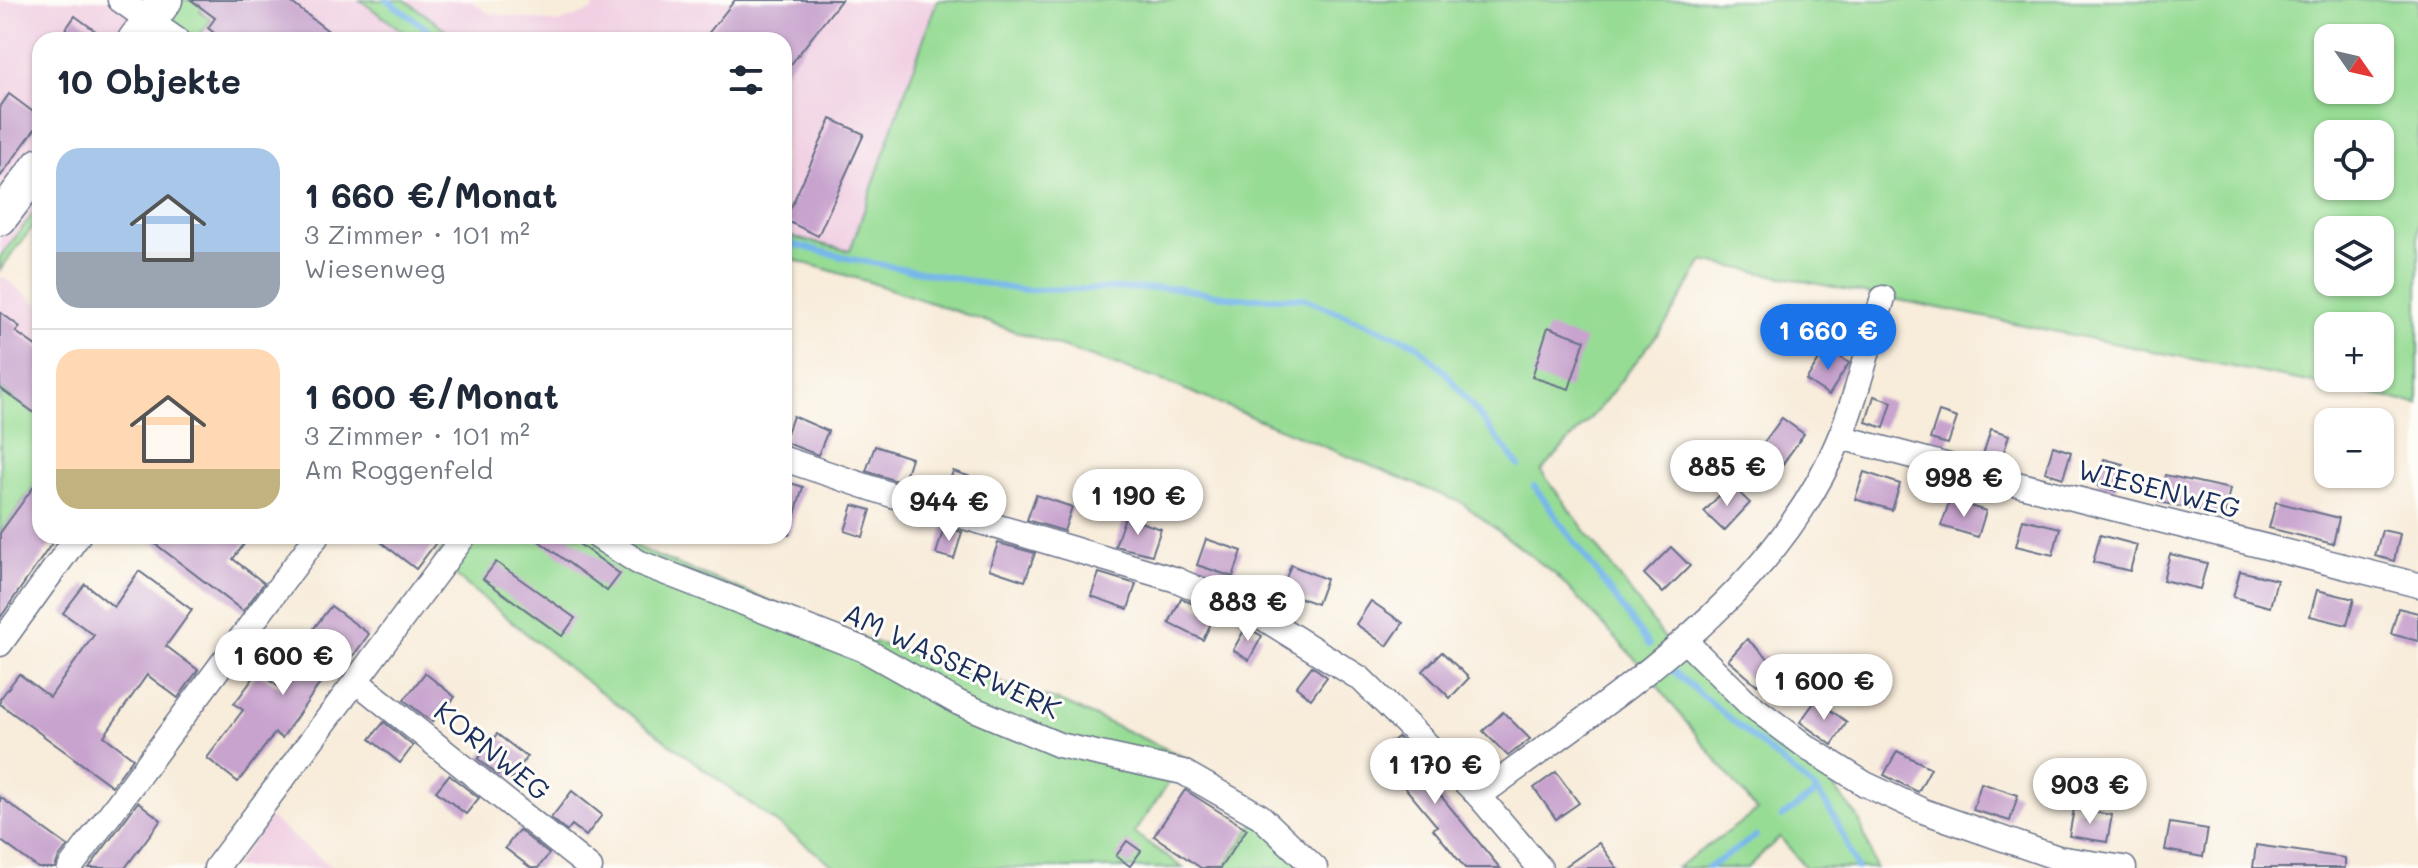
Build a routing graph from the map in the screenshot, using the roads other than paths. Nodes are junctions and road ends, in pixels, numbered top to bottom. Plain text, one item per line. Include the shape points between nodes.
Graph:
1 (120, 0) edge
2 (150, 20) edge
3 (166, 32) edge
4 (32, 176) edge
5 (0, 218) edge
6 (1883, 298) dead end
7 (1840, 437) junction
8 (792, 462) edge
9 (72, 544) edge
10 (311, 544) edge
11 (458, 544) edge
12 (610, 544) edge
13 (2418, 585) edge
14 (1685, 641) junction
15 (0, 644) edge
16 (356, 681) junction
17 (1479, 796) junction
18 (70, 868) edge
19 (216, 868) edge
20 (590, 868) edge
21 (1315, 868) edge
22 (1540, 868) edge
23 (2124, 868) edge

1 - 2 street
2 - 3 street
4 - 5 street
6 - 7 street
7 - 13 street, WIESENWEG
7 - 14 street via 1783,537
8 - 17 street via 1177,580 1265,619 1361,679
9 - 15 street
10 - 18 street
11 - 16 street
12 - 21 street, AM WASSERWERK via 638,562 865,650 959,703 1059,745 1183,772 1260,816
14 - 17 street
14 - 23 street via 1748,703 1865,784 1923,811 2058,858
16 - 19 street
16 - 20 street, KORNWEG
17 - 22 street

